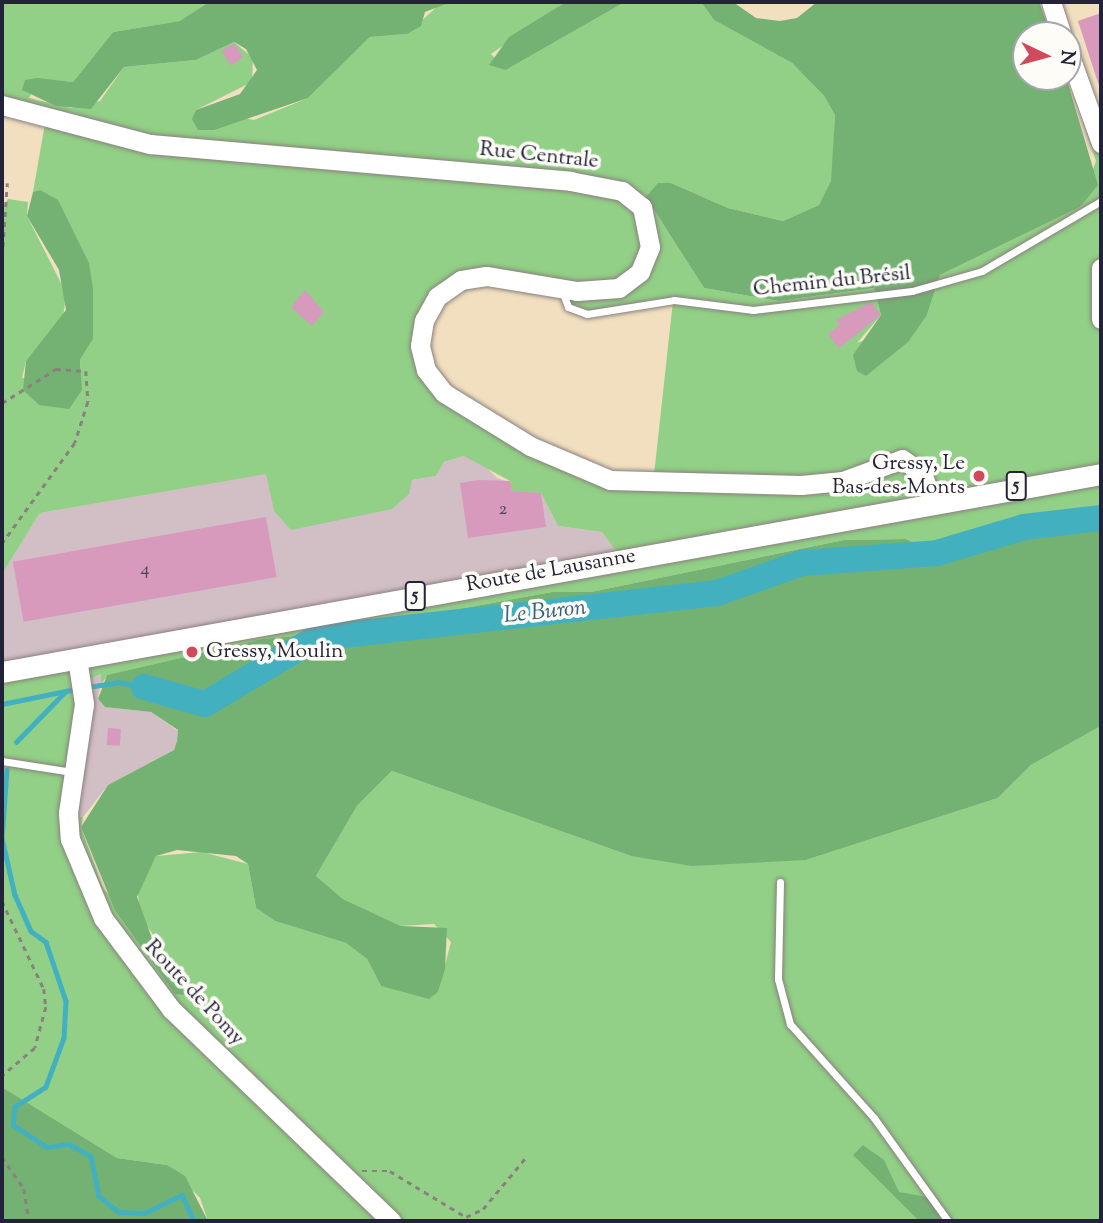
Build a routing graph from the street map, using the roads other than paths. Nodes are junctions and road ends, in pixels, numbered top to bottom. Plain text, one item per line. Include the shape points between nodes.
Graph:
1 (1051, 2) edge
2 (1057, 21) edge
3 (1082, 90) edge
4 (2, 105) edge
5 (1101, 143) edge
6 (1101, 201) edge
7 (1101, 268) edge
8 (562, 289) junction
9 (1101, 319) edge
10 (1101, 474) edge
11 (932, 501) junction
12 (79, 667) junction
13 (2, 672) edge
14 (2, 761) edge
15 (72, 772) junction
16 (780, 882) dead end
17 (391, 1221) edge
18 (948, 1221) edge

1 - 2 street
3 - 5 street
4 - 8 street, Rue Centrale via 150,144 597,183 633,197 650,234 640,272 606,291
6 - 8 lane, Chemin du Brésil via 982,271 912,291 753,310 674,300 587,314 568,307
7 - 9 street
8 - 11 street, Rue Centrale via 494,276 449,287 429,307 420,333 422,358 433,383 499,430 610,480 801,485 843,481 902,459 922,473
10 - 11 main road, Route de Lausanne / 5
11 - 12 main road, Route de Lausanne / 5
12 - 13 main road, Route de Lausanne / 5
12 - 15 street, Route de Pomy via 84,704
14 - 15 lane
15 - 17 street, Route de Pomy via 70,839 117,940 171,1009
16 - 18 lane via 778,979 790,1024 874,1118

